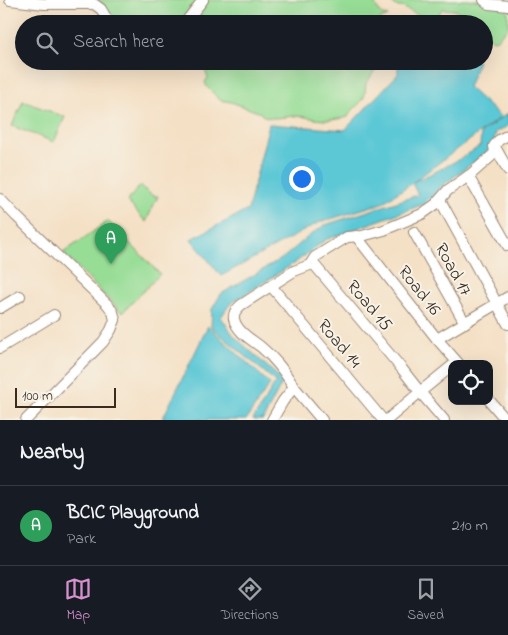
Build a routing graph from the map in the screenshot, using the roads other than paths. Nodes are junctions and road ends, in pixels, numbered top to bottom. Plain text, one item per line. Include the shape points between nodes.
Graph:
1 (10, 0) edge
2 (203, 0) edge
3 (484, 0) edge
4 (508, 6) edge
5 (105, 15) edge
6 (191, 15) edge
7 (508, 135) edge
8 (494, 146) junction
9 (508, 170) edge
10 (468, 176) junction
11 (0, 199) edge
12 (440, 200) junction
13 (414, 232) dead end
14 (356, 236) junction
15 (508, 246) edge
16 (312, 262) junction
17 (271, 286) junction
18 (20, 296) dead end
19 (508, 297) edge
20 (496, 303) junction
21 (0, 308) edge
22 (54, 315) dead end
23 (465, 323) junction
24 (508, 324) edge
25 (438, 339) junction
26 (1, 346) edge
27 (452, 360) edge
28 (448, 370) edge
29 (294, 386) junction
30 (420, 392) junction
31 (493, 405) edge
32 (26, 420) edge
33 (272, 420) edge
34 (322, 420) edge
35 (383, 420) edge
36 (387, 420) edge
37 (444, 420) edge
38 (506, 420) edge

1 - 5 street via 94,4
2 - 6 street
3 - 4 street via 489,4
7 - 8 street
8 - 9 street
8 - 10 street via 495,153
10 - 12 street
10 - 15 street
11 - 32 street via 97,293 113,312 115,320 103,342
12 - 14 street via 422,214 384,230
12 - 20 street
13 - 23 street, Road 17
14 - 16 street via 348,237
14 - 25 street, Road 16
16 - 17 street
16 - 30 street, Road 15
17 - 29 street via 236,310 234,321 250,340 278,363
17 - 35 street, Road 14
18 - 21 street
19 - 20 street
20 - 23 street
20 - 24 street
22 - 26 street
23 - 25 street
25 - 27 street, Road 16
28 - 30 street
29 - 33 street
29 - 34 street
30 - 36 street
30 - 37 street
31 - 38 street

